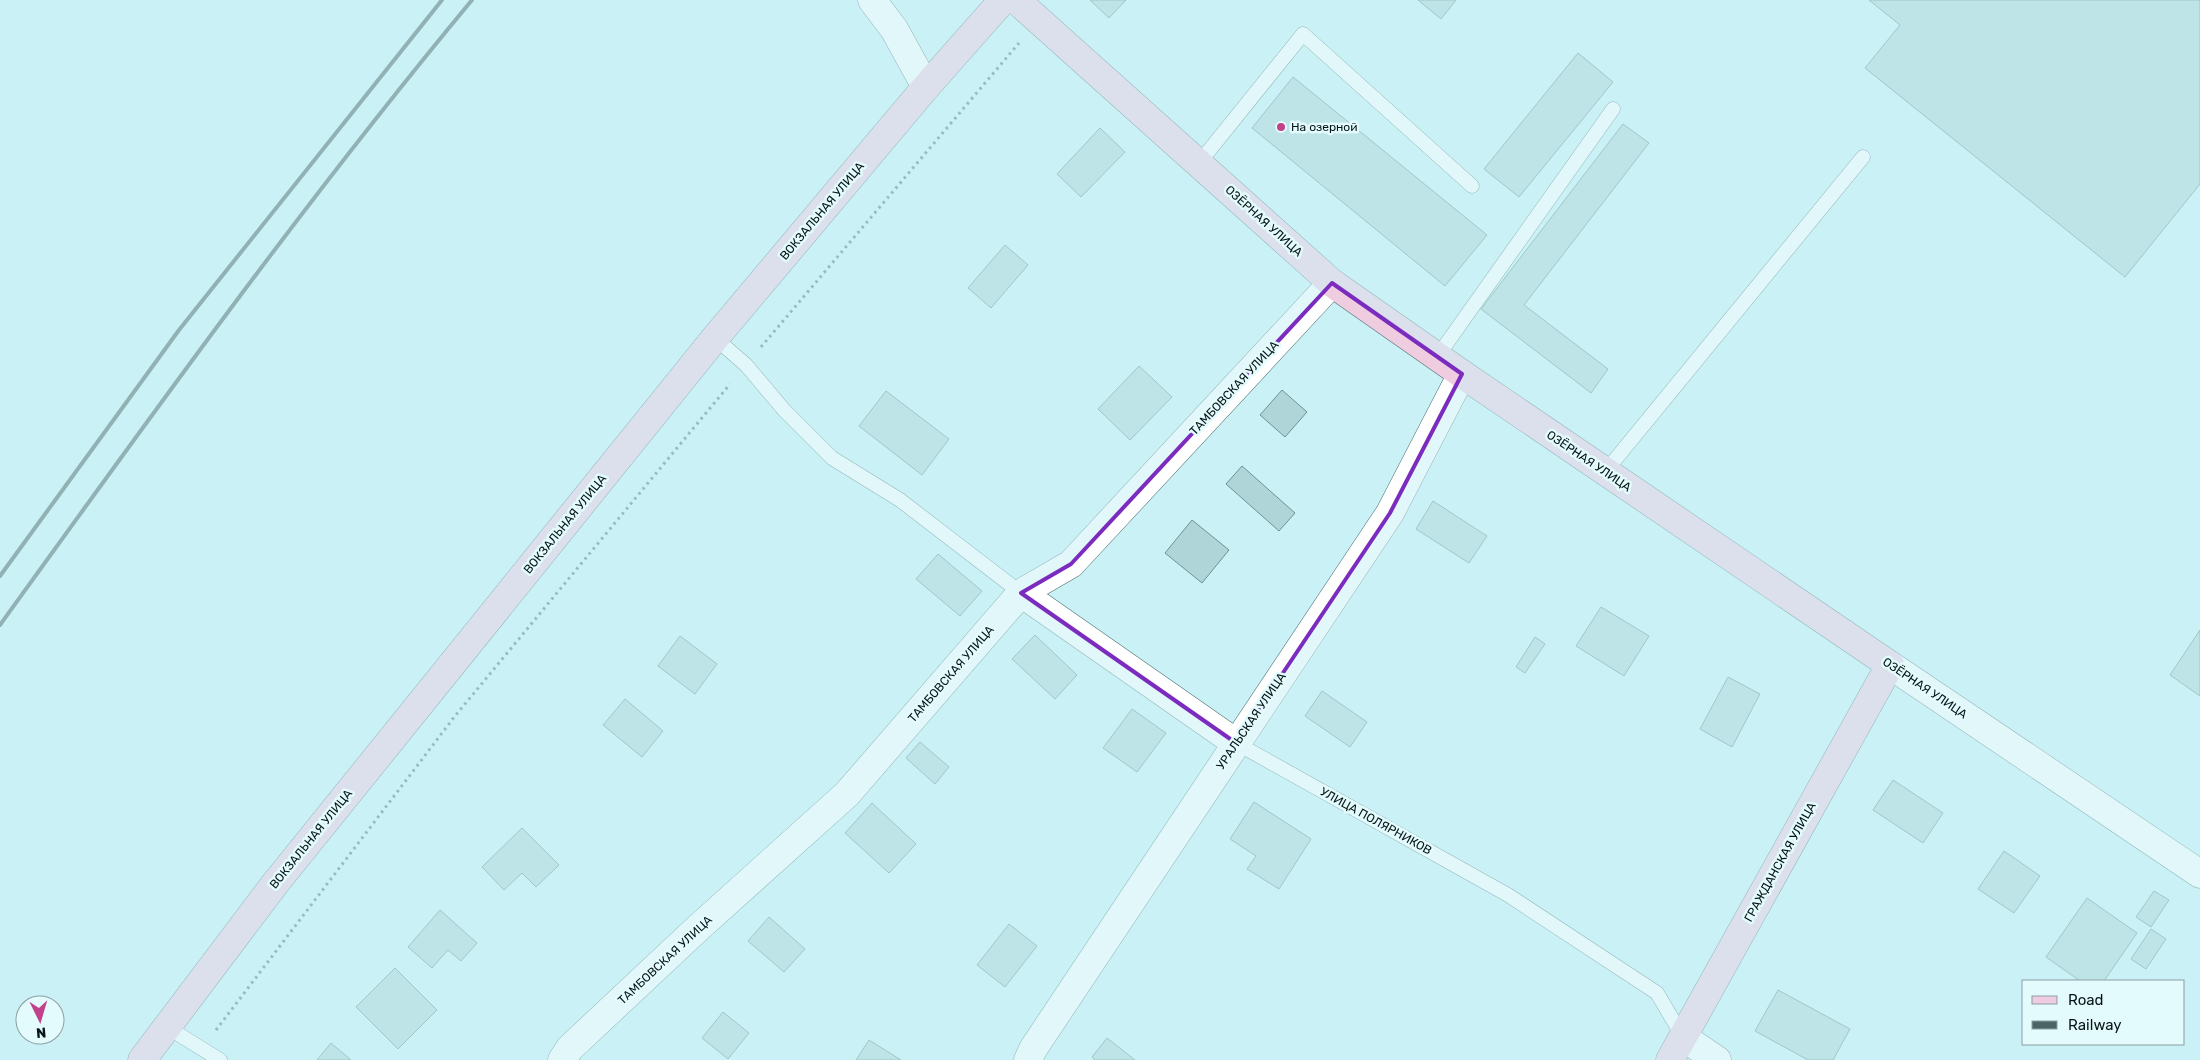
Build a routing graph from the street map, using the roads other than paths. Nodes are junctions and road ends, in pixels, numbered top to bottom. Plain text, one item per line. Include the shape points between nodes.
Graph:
1 (872, 0) edge
2 (891, 0) edge
3 (1003, 0) edge
4 (1016, 0) edge
5 (894, 29) junction
6 (926, 87) junction
7 (1614, 110) dead end
8 (1863, 157) dead end
9 (1199, 163) junction
10 (1472, 186) dead end
11 (1332, 283) junction
12 (715, 338) junction
13 (1437, 357) junction
14 (1462, 374) junction
15 (1605, 472) junction
16 (1021, 593) junction
17 (1890, 665) junction
18 (1236, 743) junction
19 (2200, 874) edge
20 (167, 1027) junction
21 (1676, 1049) edge
22 (142, 1060) edge
23 (220, 1060) edge
24 (562, 1060) edge
25 (1028, 1060) edge
26 (1717, 1060) edge

1 - 5 street
2 - 5 street
3 - 6 street, ВОКЗАЛЬНАЯ УЛИЦА
4 - 9 street, ОЗЁРНАЯ УЛИЦА
5 - 6 street
6 - 12 street, ВОКЗАЛЬНАЯ УЛИЦА
7 - 13 lane
8 - 15 lane
9 - 10 lane via 1303,34
9 - 11 street, ОЗЁРНАЯ УЛИЦА
11 - 13 street, ОЗЁРНАЯ УЛИЦА
11 - 16 street, ТАМБОВСКАЯ УЛИЦА via 1071,564
12 - 16 lane via 746,365 784,410 832,458 900,500
12 - 20 street, ВОКЗАЛЬНАЯ УЛИЦА via 274,885
13 - 14 street, ОЗЁРНАЯ УЛИЦА
14 - 15 street, ОЗЁРНАЯ УЛИЦА
14 - 18 street, УРАЛЬСКАЯ УЛИЦА via 1390,513
15 - 17 street, ОЗЁРНАЯ УЛИЦА
16 - 18 street, УЛИЦА ПОЛЯРНИКОВ
16 - 24 street, ТАМБОВСКАЯ УЛИЦА via 848,794 690,935 570,1048
17 - 19 street, ОЗЁРНАЯ УЛИЦА
17 - 21 street, ГРАЖДАНСКАЯ УЛИЦА
18 - 21 lane, УЛИЦА ПОЛЯРНИКОВ via 1508,895 1657,993
18 - 25 street, УРАЛЬСКАЯ УЛИЦА
20 - 22 street, ВОКЗАЛЬНАЯ УЛИЦА
20 - 23 lane
21 - 26 street, УЛИЦА ПОЛЯРНИКОВ

